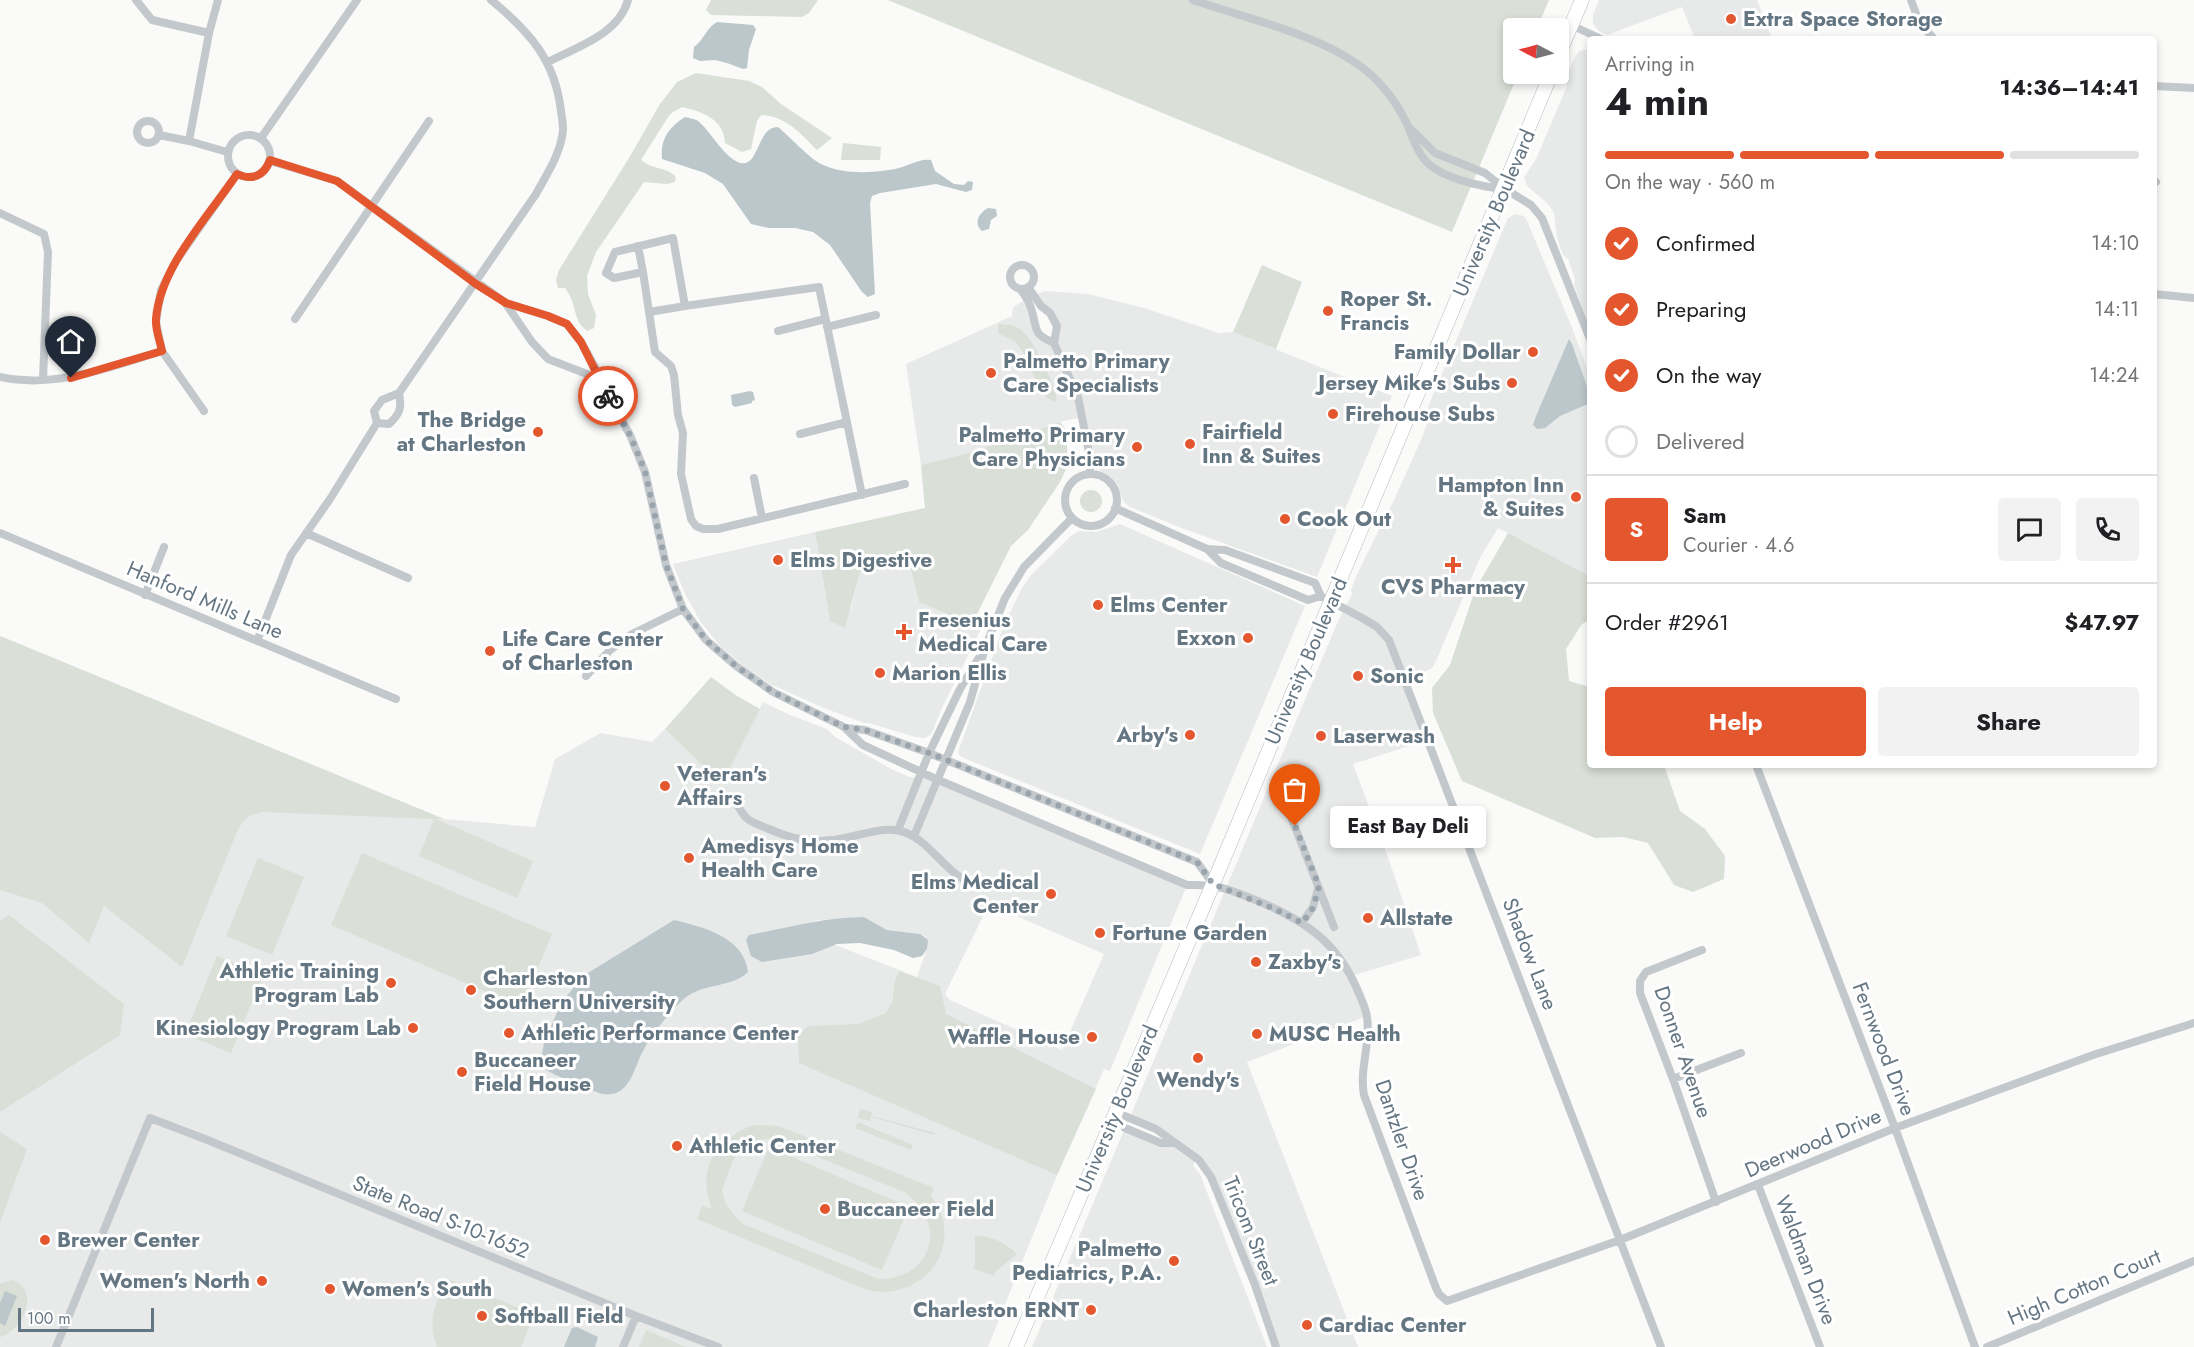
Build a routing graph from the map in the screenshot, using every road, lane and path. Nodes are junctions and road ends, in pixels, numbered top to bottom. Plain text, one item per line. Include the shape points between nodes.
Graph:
1 (136, 0) edge
2 (218, 0) edge
3 (357, 0) edge
4 (491, 0) edge
5 (628, 0) edge
6 (1193, 0) edge
7 (1582, 0) edge
8 (1911, 0) edge
9 (1571, 25) junction
10 (1569, 30) edge
11 (209, 33) junction
12 (1594, 36) edge
13 (1931, 36) edge
14 (548, 62) junction
15 (1547, 84) edge
16 (2157, 87) edge
17 (2194, 88) edge
18 (429, 121) dead end
19 (1407, 125) junction
20 (159, 135) dead end
21 (261, 138) junction
22 (189, 141) junction
23 (227, 152) junction
24 (270, 160) junction
25 (237, 174) junction
26 (1504, 189) junction
27 (372, 207) junction
28 (0, 213) edge
29 (638, 246) junction
30 (643, 272) junction
31 (476, 284) junction
32 (2157, 294) edge
33 (2194, 298) edge
34 (506, 303) junction
35 (685, 306) junction
36 (649, 312) junction
37 (876, 315) dead end
38 (295, 319) dead end
39 (826, 323) junction
40 (778, 331) dead end
41 (1587, 331) edge
42 (1054, 342) junction
43 (162, 351) junction
44 (0, 377) edge
45 (44, 380) junction
46 (603, 387) junction
47 (399, 393) junction
48 (204, 411) dead end
49 (847, 422) junction
50 (377, 423) junction
51 (800, 434) dead end
52 (1090, 474) junction
53 (754, 478) dead end
54 (905, 484) dead end
55 (862, 495) junction
56 (1115, 508) junction
57 (762, 518) junction
58 (1072, 518) junction
59 (0, 533) edge
60 (306, 533) junction
61 (164, 547) dead end
62 (1207, 549) junction
63 (408, 578) dead end
64 (146, 595) junction
65 (1326, 598) junction
66 (683, 609) junction
67 (257, 641) junction
68 (985, 648) junction
69 (586, 676) dead end
70 (396, 699) dead end
71 (844, 727) junction
72 (929, 753) junction
73 (946, 760) junction
74 (1757, 768) edge
75 (922, 773) junction
76 (936, 779) junction
77 (735, 801) dead end
78 (1288, 809) dead end
79 (898, 830) junction
80 (914, 836) junction
81 (1213, 884) junction
82 (974, 885) dead end
83 (1319, 886) junction
84 (1302, 923) junction
85 (1334, 927) dead end
86 (1702, 950) dead end
87 (2194, 1023) edge
88 (1741, 1053) dead end
89 (1673, 1079) junction
90 (1115, 1112) junction
91 (1125, 1128) dead end
92 (1895, 1128) junction
93 (1173, 1143) junction
94 (1758, 1185) junction
95 (1716, 1202) junction
96 (1620, 1240) junction
97 (2194, 1261) edge
98 (1447, 1301) joint
99 (636, 1316) junction
100 (56, 1347) edge
101 (623, 1347) edge
102 (718, 1347) edge
103 (1016, 1347) edge
104 (1276, 1347) edge
105 (1661, 1347) edge
106 (1820, 1347) edge
107 (1975, 1347) edge
108 (1987, 1347) edge

1 - 11 street via 152,20
2 - 11 street
3 - 21 street
4 - 14 street via 533,39
5 - 14 street via 622,17 612,27
6 - 19 street via 1295,34 1356,63 1384,89
7 - 9 main road
8 - 13 street via 1919,22
9 - 10 main road
9 - 12 street
11 - 22 street
14 - 31 street via 560,98 563,130 555,160
15 - 26 main road, University Boulevard
16 - 17 street
18 - 27 street
19 - 26 street via 1435,153 1485,172
19 - 26 street via 1425,161 1440,171 1479,186
20 - 22 street
21 - 23 street via 244,135
21 - 24 street via 267,144
22 - 23 street
23 - 25 street via 227,161
24 - 25 street via 267,168 253,178
24 - 27 street via 337,181
25 - 43 street via 176,261 161,290 156,322
26 - 41 street via 1531,205 1542,218
26 - 65 main road, University Boulevard
27 - 31 street
27 - 38 street
28 - 45 street via 44,234 48,252
29 - 30 street
29 - 30 street via 615,252 606,273 614,278
29 - 35 street via 673,238
30 - 36 street
31 - 34 street
31 - 47 street
32 - 33 street
34 - 46 street via 548,359 587,374
34 - 46 street via 567,324 581,342
35 - 36 street
35 - 39 street via 819,287
36 - 57 street via 655,352 671,366 674,375 683,433 681,474 691,519 703,530
37 - 39 street
39 - 40 street
39 - 49 street
42 - 42 street via 1057,326 1024,288 1037,333
42 - 52 street via 1078,397
43 - 45 street via 71,378
43 - 48 street
44 - 45 street
46 - 66 street via 645,471 666,565
47 - 50 street via 382,400 374,411
47 - 50 street via 402,405 398,416 389,424
49 - 51 street
49 - 55 street
50 - 60 street
52 - 56 street via 1112,485
52 - 58 street via 1076,479 1066,491 1066,507
53 - 57 street
54 - 55 street
55 - 57 street
56 - 58 street via 1098,525 1081,524
56 - 62 street
58 - 68 street via 1024,567 1005,598
59 - 64 street, Hanford Mills Lane
60 - 63 street
60 - 67 street via 291,555
61 - 64 street
62 - 65 street via 1221,563 1308,600
62 - 65 street via 1225,550 1315,583
64 - 67 street, Hanford Mills Lane
65 - 81 main road, University Boulevard
65 - 96 street, Shadow Lane via 1377,627 1394,650
66 - 69 street via 632,634 610,650
66 - 71 street via 706,640 736,666 773,692
67 - 70 street, Hanford Mills Lane
68 - 72 street
68 - 73 street via 970,702
71 - 72 street via 865,730
71 - 75 street via 863,745
72 - 73 street
72 - 75 street
73 - 76 street
73 - 81 street via 1197,862
74 - 92 street, Fernwood Drive
75 - 76 street
75 - 79 street
76 - 80 street
76 - 81 street via 1187,885
77 - 79 street via 745,818 786,837 810,842
78 - 83 street
79 - 80 street
80 - 82 street via 954,874
81 - 84 street, Dantzler Drive
81 - 90 main road, University Boulevard
83 - 84 street via 1313,908
83 - 85 street
84 - 98 street, Dantzler Drive via 1341,959 1366,1010 1368,1031 1361,1083 1364,1095 1436,1287
86 - 89 street, Donner Avenue via 1646,972 1640,981 1642,1002
87 - 92 street, Deerwood Drive via 2093,1055
88 - 89 street
89 - 95 street, Donner Avenue
90 - 93 street, Tricom Street via 1156,1129
90 - 103 main road, University Boulevard
91 - 93 street, Tricom Street via 1161,1143
92 - 94 street, Deerwood Drive
92 - 107 street, Fernwood Drive
93 - 104 street, Tricom Street via 1199,1160 1211,1177
94 - 95 street, Deerwood Drive
94 - 106 street, Waldman Drive
95 - 96 street, Deerwood Drive
96 - 98 street, Deerwood Drive
96 - 105 street, Shadow Lane
97 - 108 street, High Cotton Court
99 - 100 street, State Road S-10-1652 via 150,1118
99 - 101 street
99 - 102 street, State Road S-10-1652

